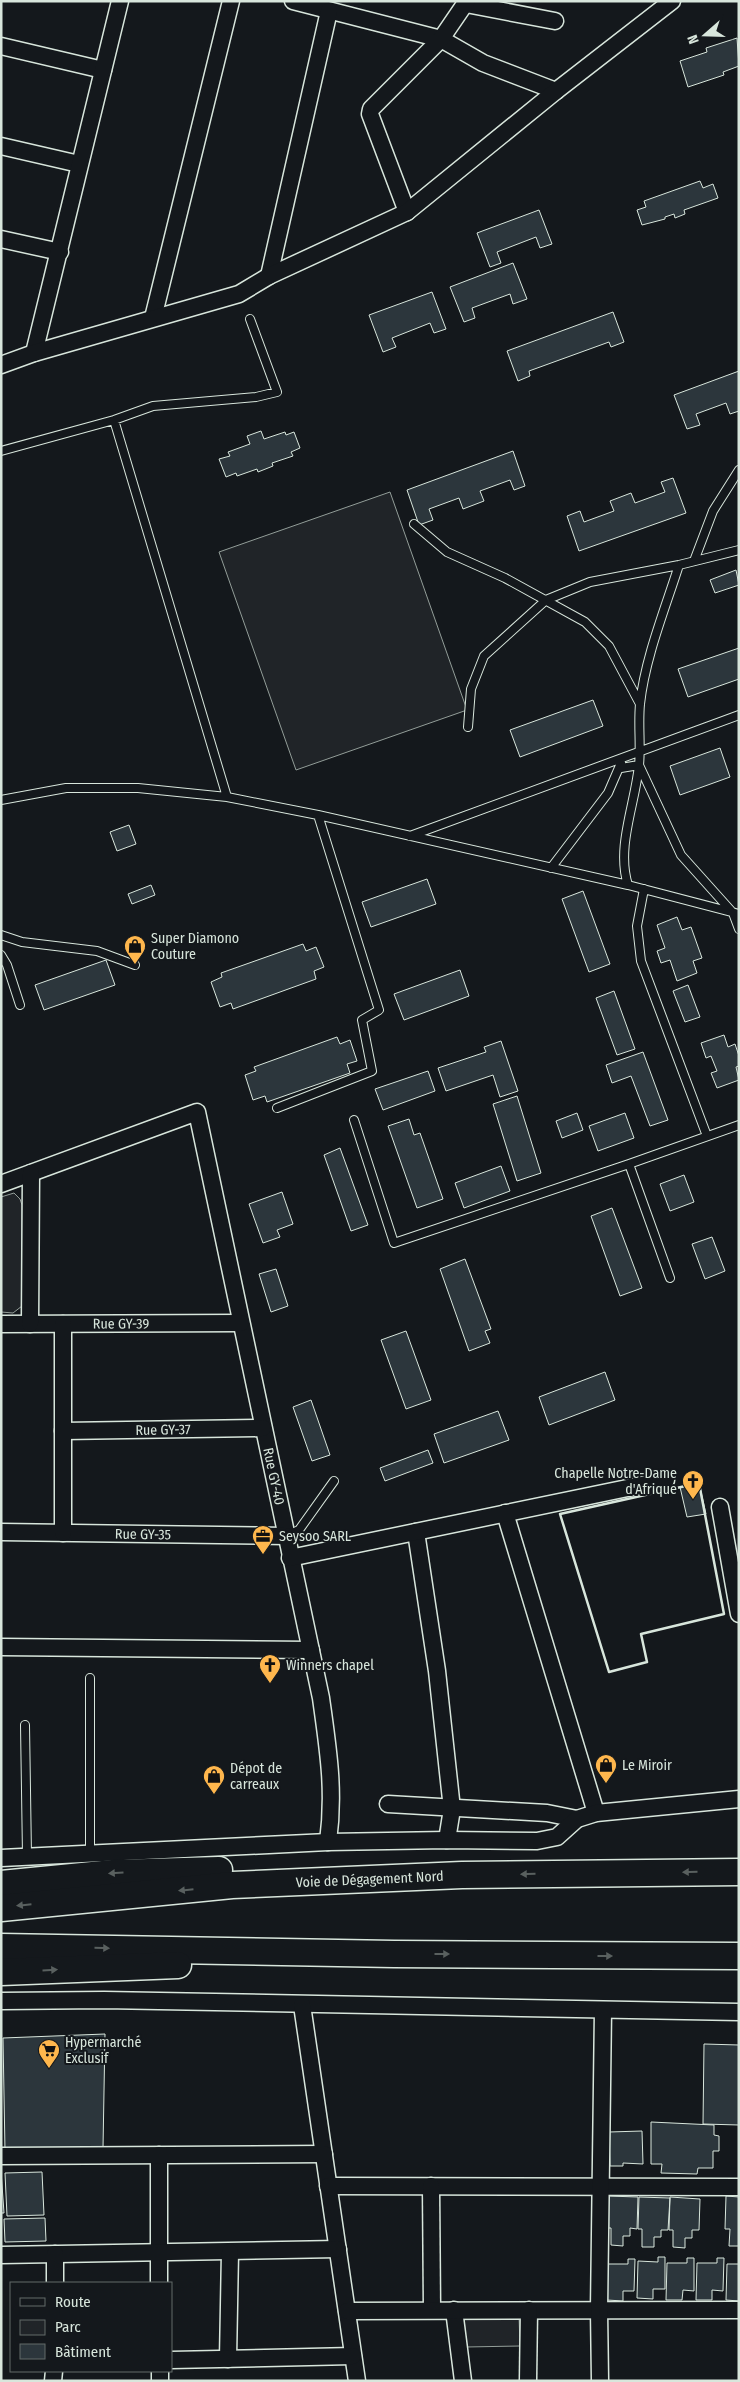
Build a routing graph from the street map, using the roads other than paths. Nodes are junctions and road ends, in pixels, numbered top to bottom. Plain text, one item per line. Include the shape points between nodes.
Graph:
1 (120, 1) edge
2 (231, 1) edge
3 (293, 1) edge
4 (672, 1) edge
5 (466, 3) edge
6 (329, 11) junction
7 (555, 22) dead end
8 (441, 39) junction
9 (1, 46) edge
10 (104, 70) junction
11 (556, 91) junction
12 (1, 146) edge
13 (80, 164) junction
14 (407, 212) junction
15 (1, 239) edge
16 (60, 252) junction
17 (269, 276) junction
18 (153, 318) junction
19 (250, 319) dead end
20 (34, 353) junction
21 (1, 365) edge
22 (114, 420) junction
23 (1, 450) edge
24 (739, 470) edge
25 (414, 524) dead end
26 (739, 550) edge
27 (694, 561) junction
28 (679, 565) junction
29 (546, 600) junction
30 (640, 704) junction
31 (739, 715) edge
32 (468, 726) dead end
33 (639, 750) junction
34 (622, 756) junction
35 (639, 765) junction
36 (621, 768) junction
37 (227, 798) junction
38 (1, 800) edge
39 (318, 815) junction
40 (410, 836) junction
41 (551, 868) junction
42 (628, 885) junction
43 (644, 889) junction
44 (736, 913) edge
45 (739, 929) edge
46 (1, 935) edge
47 (1, 955) edge
48 (135, 965) dead end
49 (20, 1005) dead end
50 (277, 1108) dead end
51 (354, 1120) dead end
52 (739, 1124) edge
53 (707, 1136) junction
54 (629, 1164) junction
55 (31, 1173) junction
56 (1, 1184) edge
57 (670, 1278) dead end
58 (241, 1323) junction
59 (1, 1324) edge
60 (30, 1324) junction
61 (63, 1324) junction
62 (263, 1428) junction
63 (63, 1431) junction
64 (666, 1480) dead end
65 (334, 1482) dead end
66 (720, 1507) dead end
67 (505, 1513) junction
68 (1, 1532) edge
69 (416, 1532) junction
70 (63, 1533) junction
71 (732, 1535) edge
72 (286, 1536) junction
73 (290, 1558) junction
74 (739, 1614) edge
75 (1, 1647) edge
76 (311, 1650) junction
77 (90, 1678) dead end
78 (25, 1725) dead end
79 (739, 1799) edge
80 (388, 1804) dead end
81 (452, 1809) junction
82 (596, 1813) junction
83 (577, 1819) junction
84 (447, 1840) junction
85 (328, 1842) junction
86 (90, 1853) junction
87 (27, 1856) junction
88 (1, 1858) edge
89 (739, 1872) edge
90 (462, 1875) junction
91 (1, 1884) edge
92 (1, 1908) edge
93 (1, 1947) edge
94 (394, 1954) junction
95 (739, 1956) edge
96 (1, 1972) edge
97 (1, 2001) edge
98 (302, 2005) junction
99 (603, 2010) junction
100 (739, 2012) edge
101 (324, 2154) junction
102 (159, 2155) junction
103 (1, 2156) edge
104 (328, 2186) junction
105 (431, 2186) junction
106 (600, 2187) junction
107 (739, 2187) edge
108 (338, 2249) junction
109 (230, 2252) junction
110 (56, 2254) junction
111 (158, 2254) junction
112 (1, 2255) edge
113 (55, 2282) edge
114 (159, 2282) edge
115 (432, 2310) junction
116 (454, 2310) junction
117 (529, 2310) junction
118 (599, 2310) junction
119 (739, 2310) edge
120 (347, 2311) junction
121 (353, 2356) junction
122 (228, 2359) junction
123 (172, 2360) edge
124 (357, 2381) edge
125 (463, 2381) edge
126 (528, 2381) edge
127 (600, 2381) edge

1 - 10 street
2 - 18 street
3 - 6 street
4 - 11 street
5 - 7 street
5 - 8 street
6 - 8 street
6 - 17 street
8 - 11 street via 483,63
8 - 14 street via 376,101 370,114
9 - 10 street
10 - 13 street
11 - 14 street
12 - 13 street
13 - 16 street
14 - 17 street
15 - 16 street
16 - 20 street
17 - 18 street via 239,294
18 - 20 street
19 - 22 lane via 277,392 256,397 153,406
20 - 21 street
22 - 23 lane
22 - 37 lane
24 - 27 lane via 713,511
25 - 29 lane via 447,552
26 - 27 lane
27 - 28 lane
28 - 29 lane via 590,582
28 - 30 lane via 652,649
29 - 30 lane via 585,622 608,646
29 - 32 lane via 484,656 471,690
30 - 33 lane
31 - 33 lane
33 - 34 lane
33 - 35 lane
34 - 36 lane
34 - 40 lane
35 - 36 lane
35 - 42 lane via 624,852 624,873
35 - 44 lane via 681,855
36 - 41 lane via 608,793
37 - 38 lane via 138,788 66,788
37 - 39 lane
39 - 40 lane
39 - 50 lane via 379,1010 362,1020 372,1071
40 - 41 lane
41 - 42 lane
42 - 43 lane
43 - 44 lane
43 - 53 lane via 637,926 640,960
44 - 45 lane
46 - 48 lane via 22,942 97,951
47 - 49 lane
51 - 54 lane via 394,1243
52 - 53 lane
53 - 54 lane
54 - 57 lane
55 - 56 street
55 - 58 street, Rue GY-40 via 197,1112
55 - 60 street
58 - 61 street, Rue GY-39
58 - 62 street, Rue GY-40
59 - 60 street, Rue GY-39
60 - 61 street, Rue GY-39
61 - 63 street
62 - 63 street, Rue GY-37
62 - 72 street, Rue GY-40
63 - 70 street
64 - 67 street
65 - 72 lane via 299,1530
66 - 71 street
67 - 69 street
67 - 82 street
68 - 70 street, Rue GY-35
69 - 73 street
69 - 81 street via 437,1671
70 - 72 street, Rue GY-35
71 - 74 street
72 - 73 street, Rue GY-40
73 - 76 street, Rue GY-40
75 - 76 street
76 - 85 street, Rue GY-40 via 332,1776
77 - 86 lane
78 - 87 lane
79 - 82 street
80 - 81 street
81 - 83 street via 547,1813
81 - 84 street
82 - 83 street
83 - 84 street via 557,1837 547,1840
84 - 85 street
85 - 86 street
86 - 87 street
87 - 88 street
89 -> 90 highway, Voie de Dégagement Nord
90 -> 91 highway via 416,1869 312,1868 114,1873
90 -> 92 highway, Voie de Dégagement Nord via 232,1885
93 -> 94 highway
94 -> 95 highway
96 -> 94 highway via 317,1961
97 - 98 street
98 - 99 street
98 - 101 street
99 - 100 street
99 - 106 street
101 - 102 street
101 - 104 street
102 - 103 street
102 - 111 street
104 - 105 street
104 - 108 street
105 - 106 street
105 - 115 street
106 - 107 street
106 - 118 street
108 - 109 street
108 - 120 street
109 - 111 street
109 - 122 street
110 - 111 street
110 - 112 street
110 - 113 street
111 - 114 street
115 - 116 street
115 - 120 street
116 - 117 street
116 - 125 street
117 - 118 street
117 - 126 street
118 - 119 street
118 - 127 street
120 - 121 street
121 - 122 street
121 - 124 street
122 - 123 street

